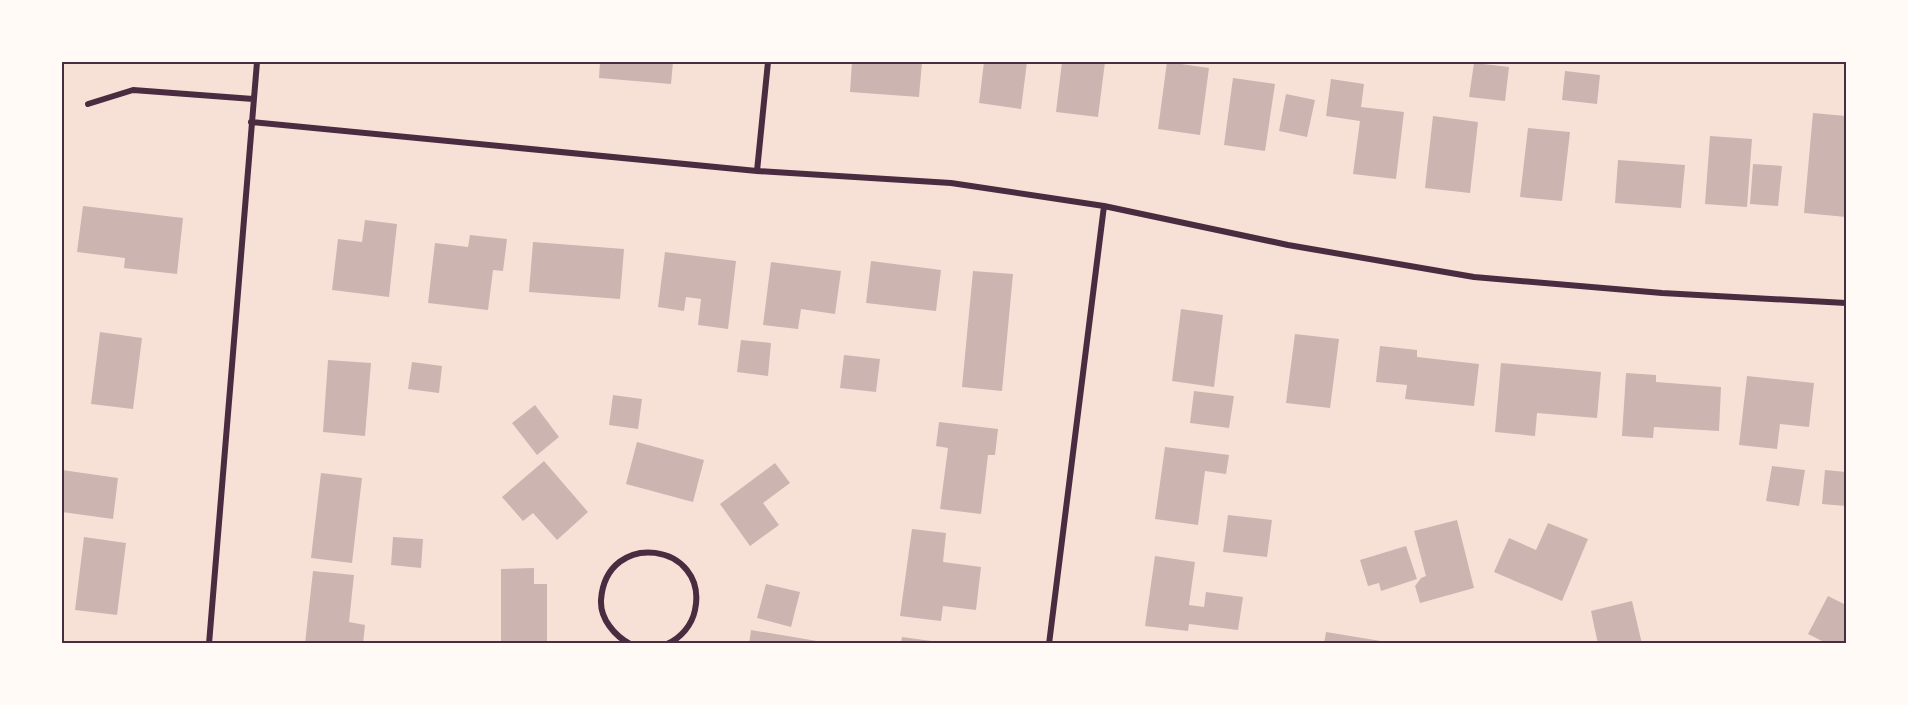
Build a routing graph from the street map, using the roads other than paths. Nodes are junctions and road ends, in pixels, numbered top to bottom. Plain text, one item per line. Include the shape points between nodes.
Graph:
1 (257, 62) edge
2 (768, 62) edge
3 (253, 99) junction
4 (88, 104) dead end
5 (251, 122) junction
6 (757, 171) junction
7 (1104, 206) junction
8 (1846, 303) edge
9 (209, 644) edge
10 (630, 644) edge
11 (667, 644) edge
12 (1049, 644) edge

1 - 3 street
2 - 6 street
3 - 4 street via 134,90
3 - 5 street
5 - 6 street
5 - 9 street
6 - 7 street via 951,183
7 - 8 street via 1288,245 1474,278
7 - 12 street
10 - 11 street via 615,634 606,620 601,605 602,588 620,561 634,553 650,551 678,561 696,586 694,617 686,630

